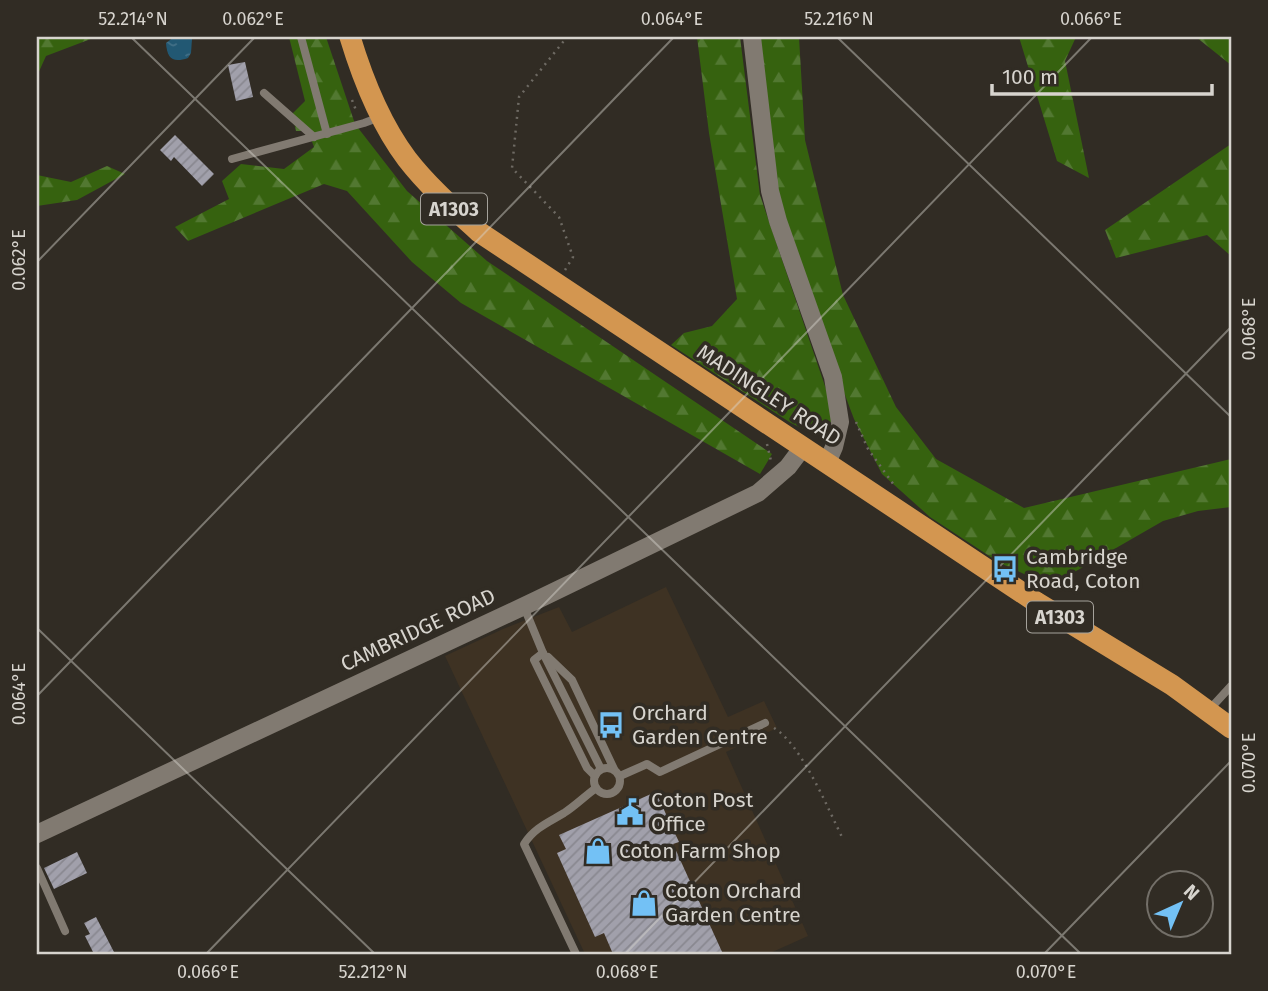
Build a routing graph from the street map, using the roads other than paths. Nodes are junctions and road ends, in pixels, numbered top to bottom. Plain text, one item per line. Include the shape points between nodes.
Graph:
1 (300, 37) edge
2 (350, 37) edge
3 (752, 37) edge
4 (264, 93) dead end
5 (380, 117) junction
6 (327, 134) junction
7 (314, 137) junction
8 (232, 159) dead end
9 (803, 447) junction
10 (827, 463) junction
11 (524, 606) junction
12 (543, 653) junction
13 (1231, 686) edge
14 (1209, 710) junction
15 (765, 723) road end
16 (1231, 728) edge
17 (598, 772) junction
18 (617, 773) junction
19 (596, 788) junction
20 (37, 834) edge
21 (37, 868) edge
22 (65, 931) dead end
23 (576, 954) edge

1 - 6 lane
2 - 5 highway, MADINGLEY ROAD / A1303
3 - 10 street via 778,221 833,377 840,422
4 - 7 lane
5 - 6 lane
5 - 9 highway, MADINGLEY ROAD / A1303 via 435,192 479,232
6 - 7 lane
7 - 8 lane
9 - 10 highway, MADINGLEY ROAD / A1303
9 - 11 street, CAMBRIDGE ROAD via 758,493
10 - 14 highway, MADINGLEY ROAD / A1303 via 1036,603
11 - 12 lane
11 - 20 street, CAMBRIDGE ROAD
12 - 17 lane
12 - 18 lane via 572,680
13 - 14 lane
14 - 16 highway, MADINGLEY ROAD / A1303
15 - 18 lane via 660,772 647,764
17 - 18 lane
17 - 19 lane
18 - 19 lane via 618,789 611,794
19 - 23 lane via 531,832 524,844
21 - 22 lane

